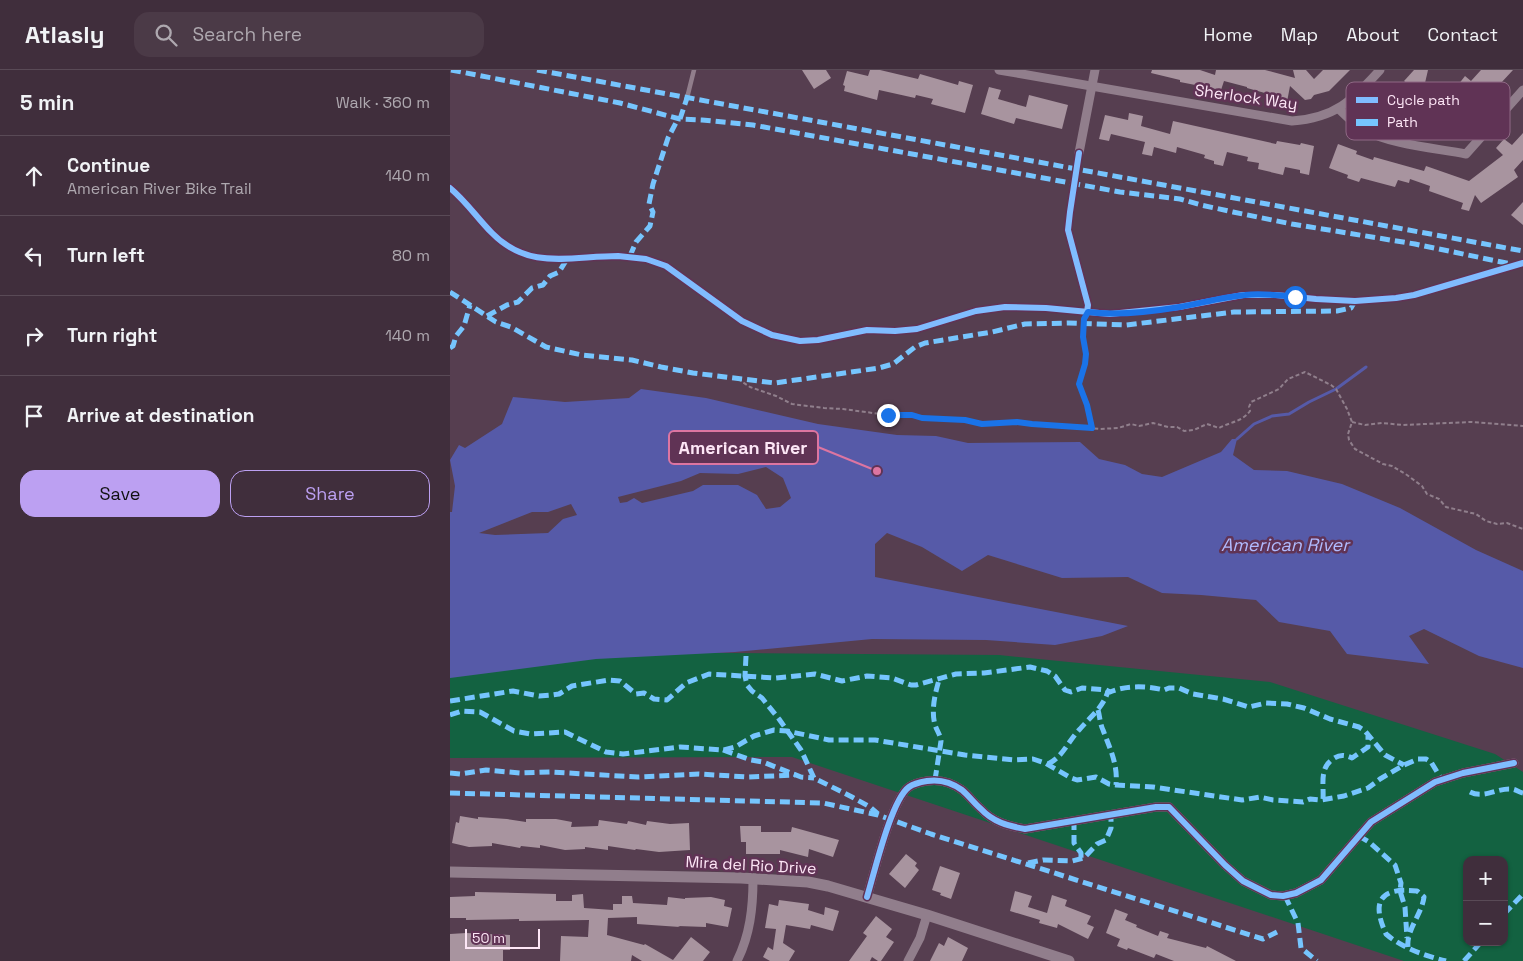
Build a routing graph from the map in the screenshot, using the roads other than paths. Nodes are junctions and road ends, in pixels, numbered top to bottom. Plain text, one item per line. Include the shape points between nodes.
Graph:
1 (694, 70) edge
2 (999, 70) edge
3 (1095, 70) edge
4 (1380, 70) edge
5 (1369, 82) edge
6 (1092, 87) junction
7 (1523, 90) edge
8 (688, 98) dead end
9 (1346, 103) edge
10 (1510, 105) edge
11 (1339, 109) junction
12 (1346, 115) edge
13 (1393, 140) edge
14 (1478, 140) edge
15 (1080, 152) dead end
16 (1514, 763) dead end
17 (450, 872) edge
18 (753, 879) junction
19 (867, 897) junction
20 (927, 915) junction
21 (737, 961) edge
22 (908, 961) edge
23 (1069, 961) edge

1 - 8 lane
2 - 6 street, Sherlock Way
3 - 6 street
4 - 5 street, Sherlock Way
6 - 11 street, Sherlock Way via 1284,121 1308,120
6 - 15 street
7 - 10 street
9 - 11 street, Sherlock Way
11 - 12 street
13 - 14 street via 1466,154
16 - 19 street via 1435,782 1371,822 1321,880 1283,896 1272,896 1243,881 1169,808 1156,807 1025,828 992,819 949,782 922,782 909,787 893,810
17 - 18 street, Mira del Rio Drive
18 - 19 street, Mira del Rio Drive via 808,882
18 - 21 street via 751,918 744,948
19 - 20 street, Mira del Rio Drive
20 - 22 street
20 - 23 street, Mira del Rio Drive

